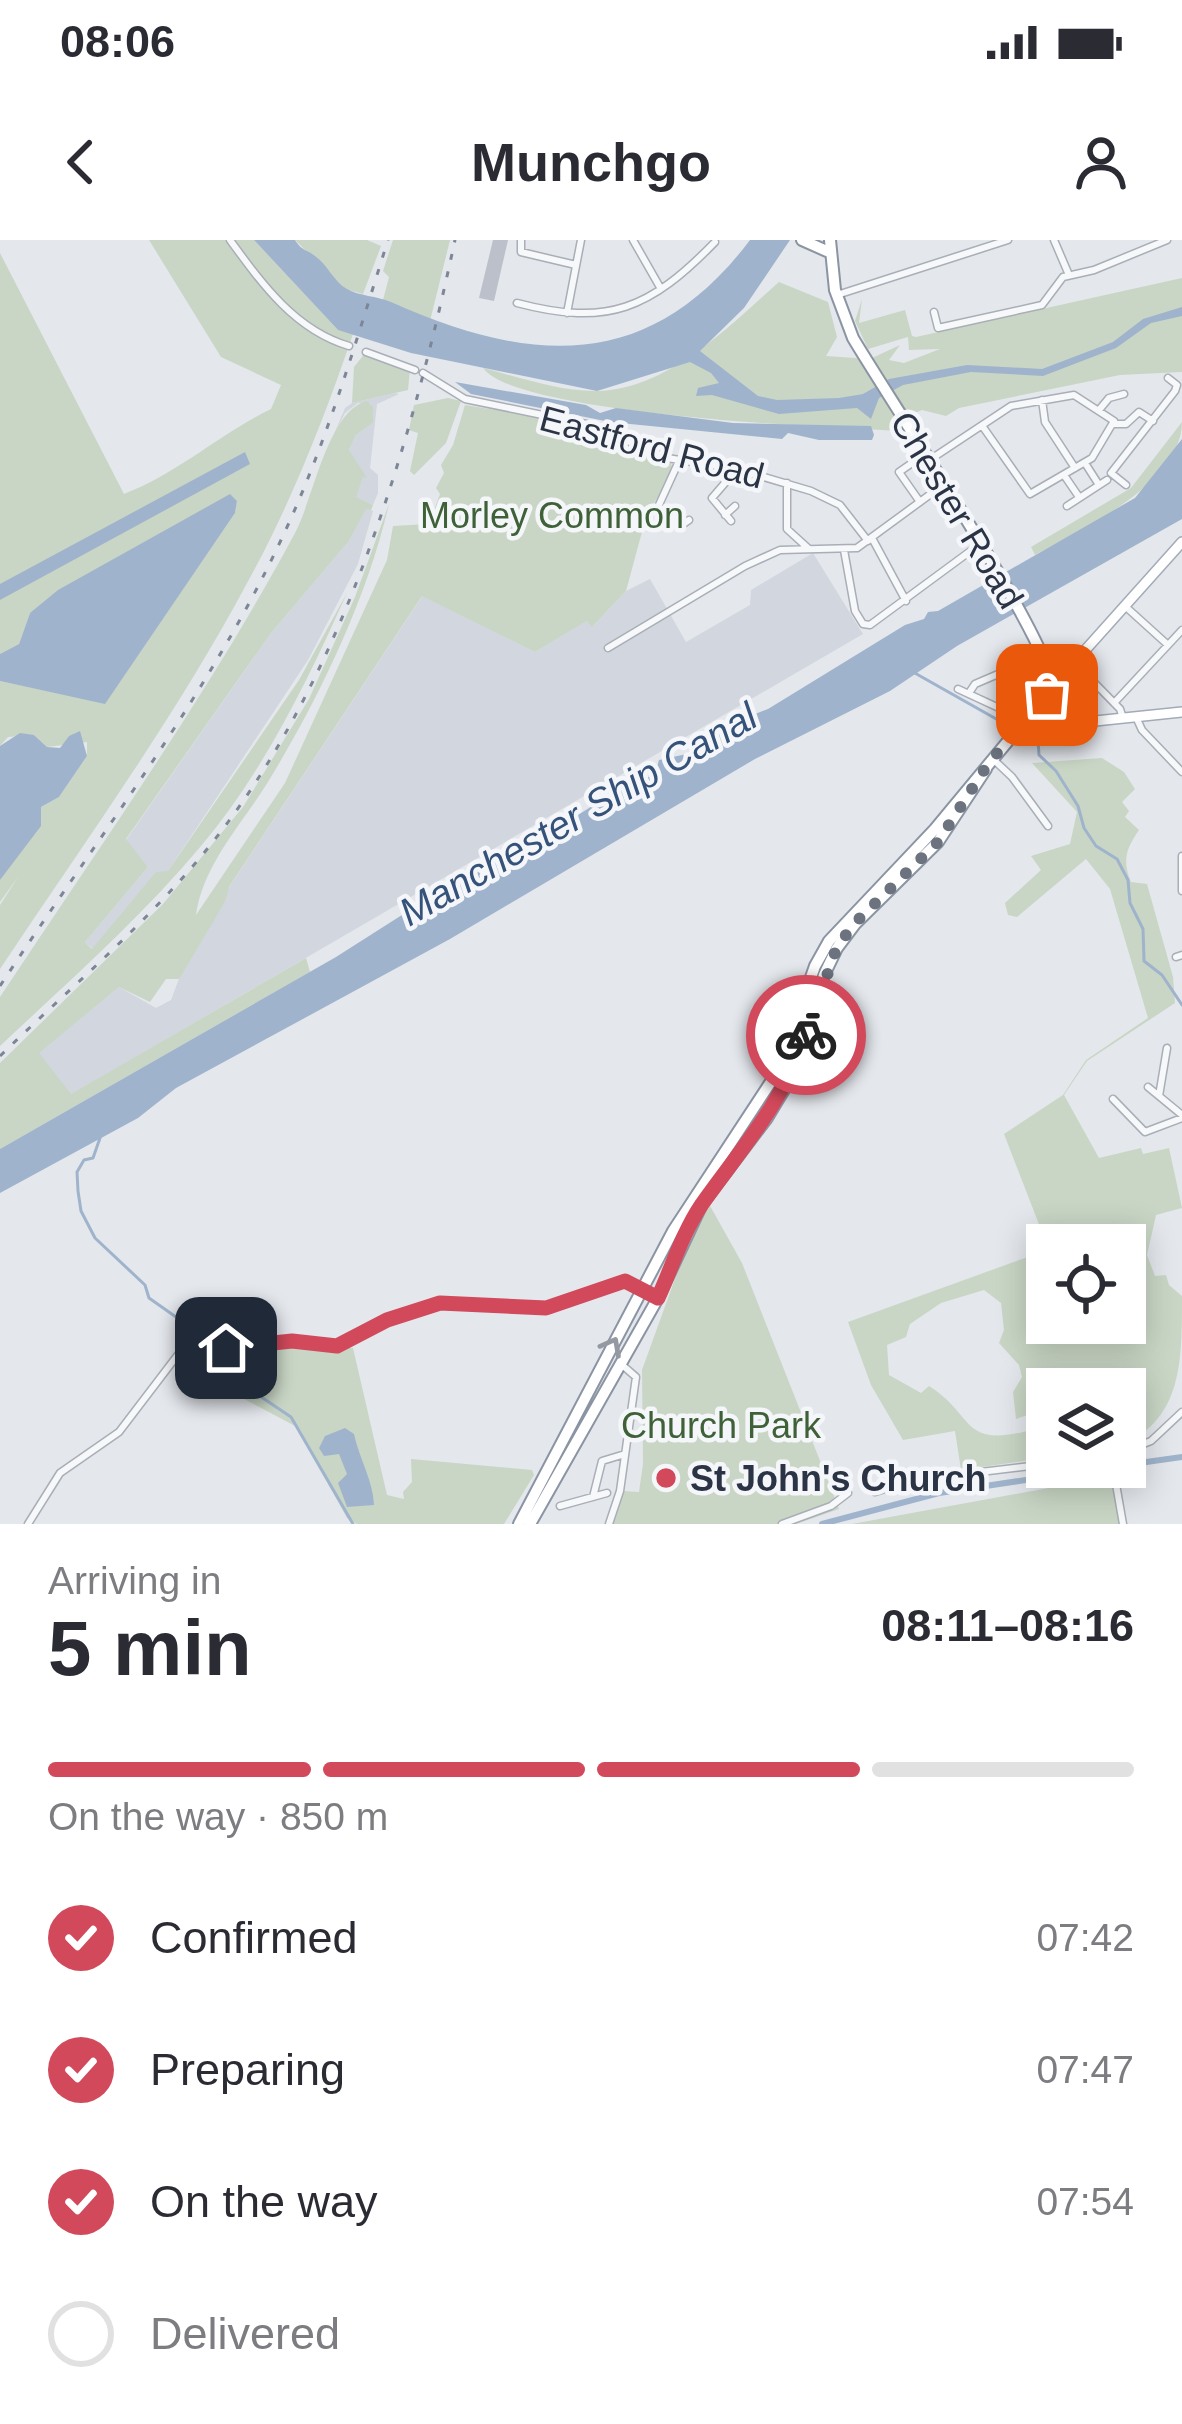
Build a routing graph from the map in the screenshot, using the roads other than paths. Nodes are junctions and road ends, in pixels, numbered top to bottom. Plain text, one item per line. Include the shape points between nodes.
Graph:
1 (230, 240) edge
2 (520, 240) edge
3 (581, 240) edge
4 (802, 240) edge
5 (1009, 240) edge
6 (1054, 240) edge
7 (1167, 240) edge
8 (636, 241) edge
9 (715, 242) edge
10 (830, 246) edge
11 (576, 265) junction
12 (1069, 275) junction
13 (662, 289) junction
14 (836, 296) junction
15 (517, 303) dead end
16 (934, 312) dead end
17 (567, 314) junction
18 (349, 346) dead end
19 (366, 352) dead end
20 (1168, 378) dead end
21 (1124, 394) dead end
22 (1042, 400) junction
23 (1099, 410) junction
24 (1153, 421) junction
25 (1114, 424) junction
26 (983, 427) junction
27 (679, 461) junction
28 (921, 461) junction
29 (1084, 462) junction
30 (1075, 468) junction
31 (737, 469) junction
32 (1064, 475) junction
33 (787, 483) junction
34 (944, 485) junction
35 (1126, 485) dead end
36 (1079, 498) junction
37 (920, 503) junction
38 (735, 506) dead end
39 (1067, 506) dead end
40 (689, 520) dead end
41 (870, 539) junction
42 (1182, 542) edge
43 (982, 548) junction
44 (809, 549) junction
45 (844, 550) junction
46 (906, 601) junction
47 (1124, 606) junction
48 (1182, 630) edge
49 (1168, 645) junction
50 (608, 648) dead end
51 (1075, 663) junction
52 (1003, 672) dead end
53 (1052, 675) junction
54 (958, 688) dead end
55 (970, 693) junction
56 (1114, 703) junction
57 (1182, 712) edge
58 (1136, 717) junction
59 (1123, 718) junction
60 (1025, 723) junction
61 (990, 761) junction
62 (1182, 772) edge
63 (1016, 781) junction
64 (1005, 790) dead end
65 (1050, 828) dead end
66 (1182, 856) edge
67 (1182, 891) edge
68 (1167, 1048) dead end
69 (1148, 1087) dead end
70 (1159, 1096) junction
71 (1113, 1099) dead end
72 (1182, 1116) edge
73 (642, 1289) junction
74 (658, 1298) junction
75 (620, 1364) junction
76 (1182, 1412) edge
77 (1146, 1443) edge
78 (625, 1454) junction
79 (1026, 1467) edge
80 (867, 1483) dead end
81 (1117, 1488) edge
82 (608, 1493) dead end
83 (848, 1493) dead end
84 (593, 1497) junction
85 (560, 1506) dead end
86 (28, 1524) edge
87 (518, 1524) edge
88 (530, 1524) edge
89 (609, 1524) edge
90 (782, 1524) edge
91 (1123, 1524) edge

1 - 18 street via 274,296 325,339
2 - 11 street via 530,257
3 - 11 street
4 - 10 highway
5 - 14 street
6 - 12 street
7 - 12 street
8 - 13 street
9 - 13 street
10 - 14 highway, Chester Road
11 - 17 street
12 - 16 street via 1042,305 938,328
13 - 17 street via 590,317
14 - 28 highway, Chester Road
15 - 17 street
19 - 27 street, Eastford Road via 465,400 591,425
20 - 24 street via 1178,385
21 - 23 street
22 - 23 street via 1075,394
22 - 26 street via 1011,406
22 - 30 street via 1045,422
23 - 25 street
24 - 25 street via 1138,412
24 - 35 street via 1111,473
25 - 29 street
26 - 28 street
26 - 32 street via 1030,494
27 - 31 street, Eastford Road
27 - 40 street via 658,507 679,527
28 - 34 highway, Chester Road
28 - 37 street via 898,472
29 - 30 street
29 - 36 street via 1103,483
30 - 32 street
31 - 33 street, Eastford Road
31 - 38 street via 713,494 728,518
32 - 36 street
33 - 41 street, Eastford Road via 840,506
33 - 44 street via 787,529
34 - 37 street
34 - 43 highway, Chester Road
36 - 39 street
37 - 41 street
41 - 45 street
41 - 46 street, Eastford Road
42 - 47 main road
43 - 46 street
43 - 53 highway, Chester Road
44 - 45 street
44 - 50 street via 780,550 745,566
45 - 46 street via 863,624 876,624
47 - 49 street
47 - 51 main road
48 - 49 street
49 - 56 street
51 - 53 main road
51 - 56 street
52 - 55 street
53 - 60 highway
54 - 55 street
55 - 60 street
56 - 59 street
57 - 58 main road
58 - 59 main road
58 - 62 street
59 - 60 main road
60 - 61 highway
61 - 63 street
61 - 73 highway via 829,941 778,1071
61 - 74 highway via 938,842 837,947 793,1075 702,1204
63 - 64 street
63 - 65 street
66 - 67 street
68 - 70 street
69 - 70 street
70 - 72 street
71 - 72 street via 1144,1132
73 - 74 street
73 - 86 street via 616,1282 546,1308 440,1303 337,1346 292,1341 180,1352 119,1432 60,1473
87 -> 73 highway
74 - 75 highway
75 - 78 street via 636,1377
75 - 88 highway
76 - 77 street
78 - 84 street via 602,1461
78 - 89 street
79 - 80 street via 875,1492
81 - 91 street
82 - 84 street
83 - 90 street
84 - 85 street

